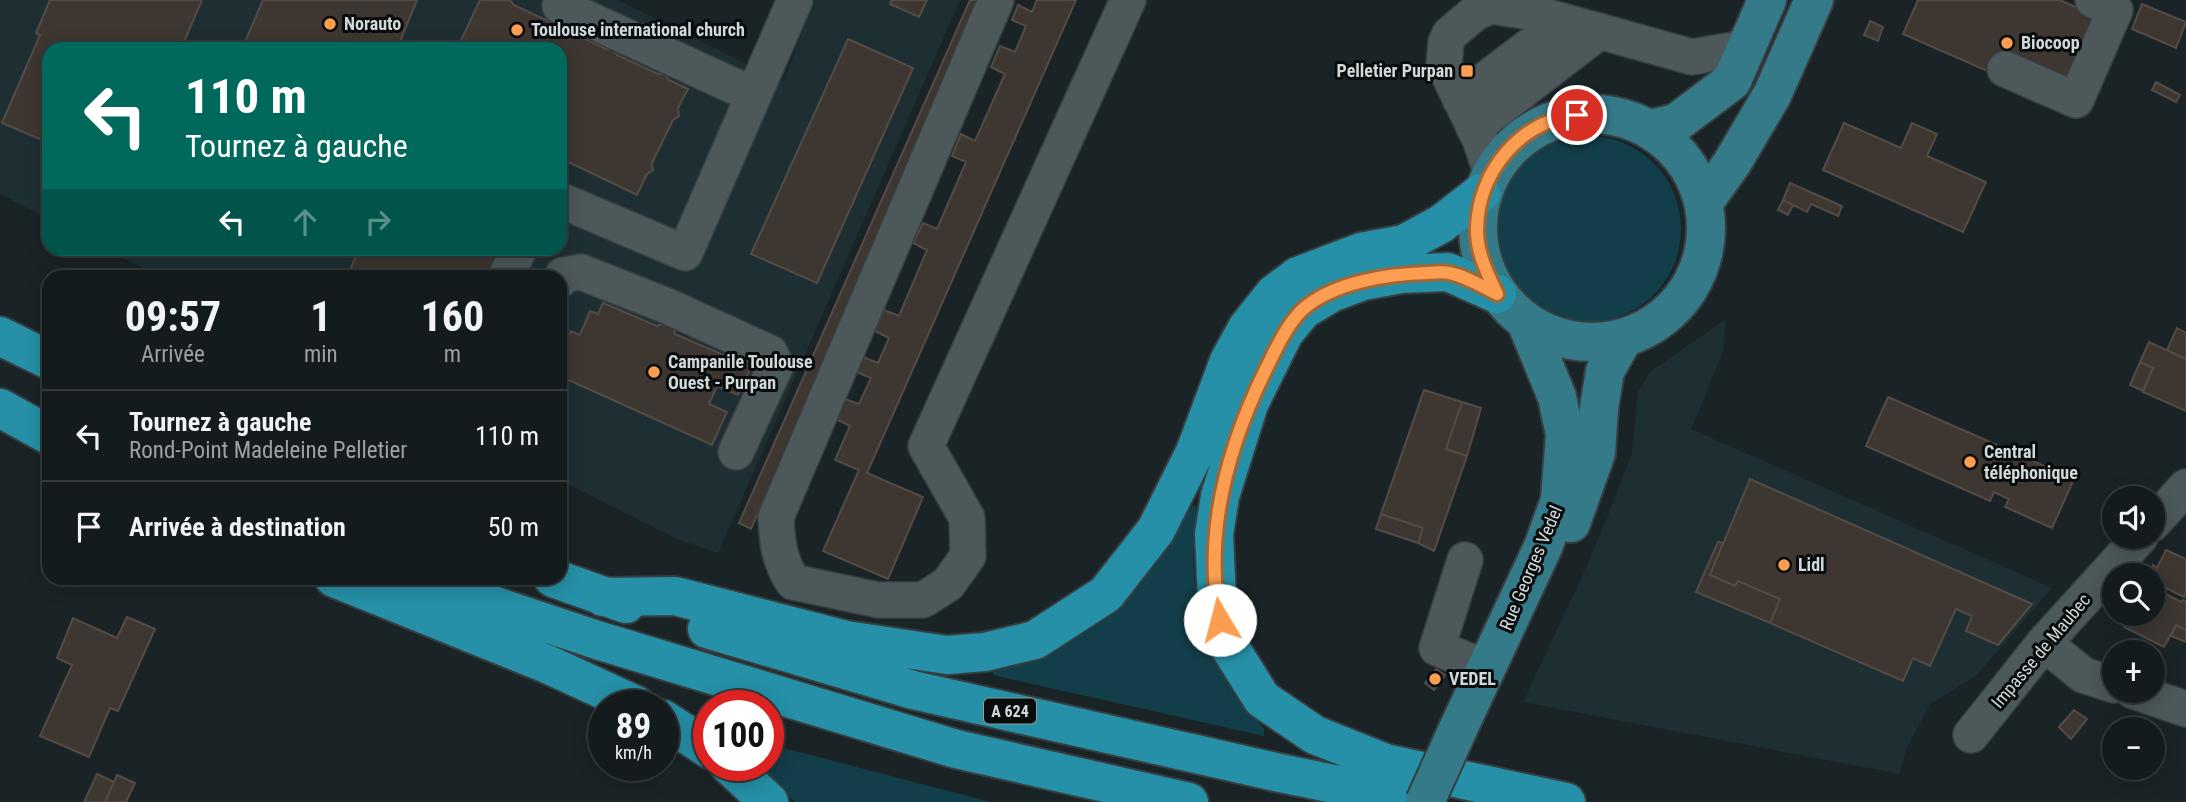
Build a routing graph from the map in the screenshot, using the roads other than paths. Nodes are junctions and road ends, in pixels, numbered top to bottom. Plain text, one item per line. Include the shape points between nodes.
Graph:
1 (795, 0) edge
2 (996, 0) edge
3 (1128, 0) edge
4 (1767, 0) edge
5 (1814, 0) edge
6 (2093, 0) edge
7 (560, 6) dead end
8 (1563, 21) junction
9 (1600, 32) junction
10 (1745, 48) junction
11 (2005, 69) dead end
12 (753, 95) junction
13 (1651, 129) junction
14 (1480, 132) junction
15 (1704, 202) junction
16 (567, 203) edge
17 (685, 253) junction
18 (567, 274) edge
19 (1497, 294) junction
20 (667, 306) junction
21 (1527, 324) junction
22 (0, 336) edge
23 (1623, 339) junction
24 (42, 357) edge
25 (1, 408) edge
26 (42, 425) edge
27 (42, 431) edge
28 (736, 453) dead end
29 (2186, 487) edge
30 (2165, 510) edge
31 (2129, 549) edge
32 (1465, 559) dead end
33 (567, 583) edge
34 (351, 585) edge
35 (433, 585) edge
36 (603, 597) junction
37 (2044, 643) junction
38 (1486, 668) junction
39 (2102, 681) edge
40 (603, 690) edge
41 (2165, 702) edge
42 (2186, 709) edge
43 (1466, 732) junction
44 (1972, 735) dead end
45 (746, 781) edge
46 (769, 802) edge
47 (1189, 802) edge
48 (1424, 802) edge
49 (1446, 802) edge
50 (1566, 802) edge

1 - 12 street
2 - 3 street via 776,517 783,568 793,582 878,600 923,600 948,584 968,556 967,518 926,446
4 - 10 main road
5 - 15 main road via 1772,94
6 - 11 street via 2115,10 2076,100
7 - 12 street
8 - 9 street
8 - 14 street
8 - 14 street via 1491,6 1476,12 1450,34 1444,65
9 - 10 street via 1692,57
9 - 14 street
10 - 13 main road via 1732,81 1676,123
12 - 17 street
13 - 14 main road via 1622,117 1592,113 1562,117 1533,128 1509,148
13 - 15 main road via 1677,149
14 - 19 main road via 1476,228 1482,263
14 - 36 highway via 1441,224 1404,244 1361,252 1298,276 1274,294 1229,361 1195,452 1156,530 1106,594 1035,640 947,655 846,640 675,596
15 - 23 main road via 1706,243 1694,282 1668,314
16 - 17 street
17 - 20 street
18 - 20 street via 580,272
19 - 21 main road
19 - 50 highway via 1448,272 1401,274 1363,281 1303,310 1284,333 1249,404 1220,496 1214,534 1217,601 1224,638 1262,699 1315,735 1385,763
20 - 28 street via 770,353 776,365
21 - 23 main road via 1561,339 1597,343
21 - 38 main road, Rue Georges Vedel via 1557,397 1565,434 1560,500
22 - 24 highway
23 - 43 main road, Rue Georges Vedel via 1605,371 1596,453 1579,505
25 - 26 highway
25 - 27 highway
29 - 30 street
31 - 37 street, Impasse de Maubec
32 - 38 street via 1437,648
33 - 36 highway, A 624
34 - 40 highway
35 - 47 highway via 597,640 956,748
36 - 48 highway, A 624 via 914,690
37 - 39 street via 2083,675
37 - 44 street, Impasse de Maubec
38 - 43 main road, Rue Georges Vedel
41 - 42 street
43 - 48 main road, Rue Georges Vedel, bridge
43 - 49 main road, Rue Georges Vedel
45 - 46 highway

